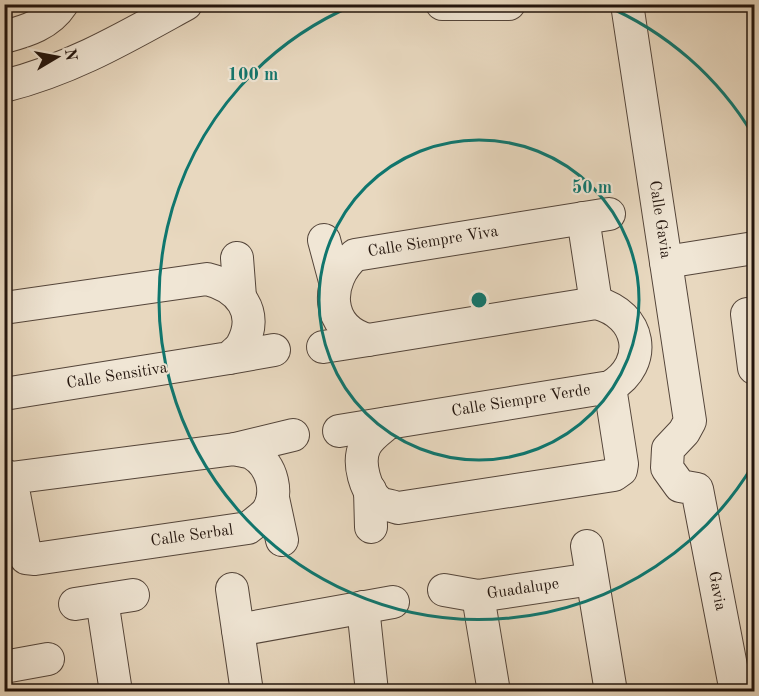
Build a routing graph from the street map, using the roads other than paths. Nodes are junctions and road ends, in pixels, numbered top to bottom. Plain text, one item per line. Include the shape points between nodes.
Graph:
1 (62, 4) edge
2 (442, 4) edge
3 (509, 4) edge
4 (627, 4) edge
5 (170, 7) edge
6 (4, 37) edge
7 (4, 86) edge
8 (754, 235) edge
9 (324, 240) dead end
10 (754, 248) edge
11 (678, 254) junction
12 (237, 258) dead end
13 (335, 281) junction
14 (596, 303) junction
15 (244, 304) junction
16 (4, 308) edge
17 (754, 312) edge
18 (677, 334) junction
19 (368, 340) junction
20 (634, 341) junction
21 (323, 348) dead end
22 (274, 350) dead end
23 (229, 358) junction
24 (754, 368) edge
25 (610, 387) junction
26 (4, 393) edge
27 (388, 423) junction
28 (339, 431) dead end
29 (293, 435) dead end
30 (235, 449) junction
31 (8, 476) edge
32 (697, 489) joint
33 (370, 490) junction
34 (273, 498) junction
35 (371, 527) dead end
36 (282, 540) dead end
37 (587, 546) dead end
38 (592, 579) junction
39 (232, 589) dead end
40 (444, 590) dead end
41 (133, 595) dead end
42 (478, 596) junction
43 (238, 630) junction
44 (48, 659) dead end
45 (4, 667) edge
46 (116, 692) edge
47 (247, 692) edge
48 (372, 692) edge
49 (494, 692) edge
50 (611, 692) edge
51 (736, 692) edge

1 - 6 street via 30,30
2 - 3 street
4 - 11 street, Calle Gavia
5 - 7 street via 94,55
8 - 11 street
9 - 13 street
10 - 11 street
11 - 18 street, Calle Gavia
12 - 15 street
13 - 14 street, Calle Siempre Viva via 355,255 596,216
13 - 19 street via 337,314 350,332
14 - 19 street
14 - 20 street via 619,312 627,320
15 - 16 street via 224,283 207,279
15 - 23 street via 248,326 241,346
17 - 24 street via 747,314
18 - 20 street
18 - 32 street, Calle Gavia via 690,421 668,449 667,468 680,486
19 - 21 street
20 - 25 street, Calle Siempre Verde via 627,373
22 - 23 street, Calle Sensitiva
23 - 26 street, Calle Sensitiva
25 - 27 street, Calle Siempre Verde
25 - 33 street via 622,464 614,475 398,508 380,503
27 - 28 street, Calle Siempre Verde
27 - 33 street via 364,448 362,472
29 - 30 street
30 - 31 street
30 - 34 street via 253,454 267,466
31 - 34 street, Calle Serbal via 26,558 35,559 248,528 266,514
32 - 51 street, Gavia
33 - 35 street
34 - 36 street
37 - 38 street
38 - 42 street, Guadalupe
38 - 50 street
39 - 43 street
40 - 42 street
41 - 46 street via 88,602
42 - 49 street, Guadalupe
43 - 47 street
43 - 48 street via 378,605
44 - 45 street

